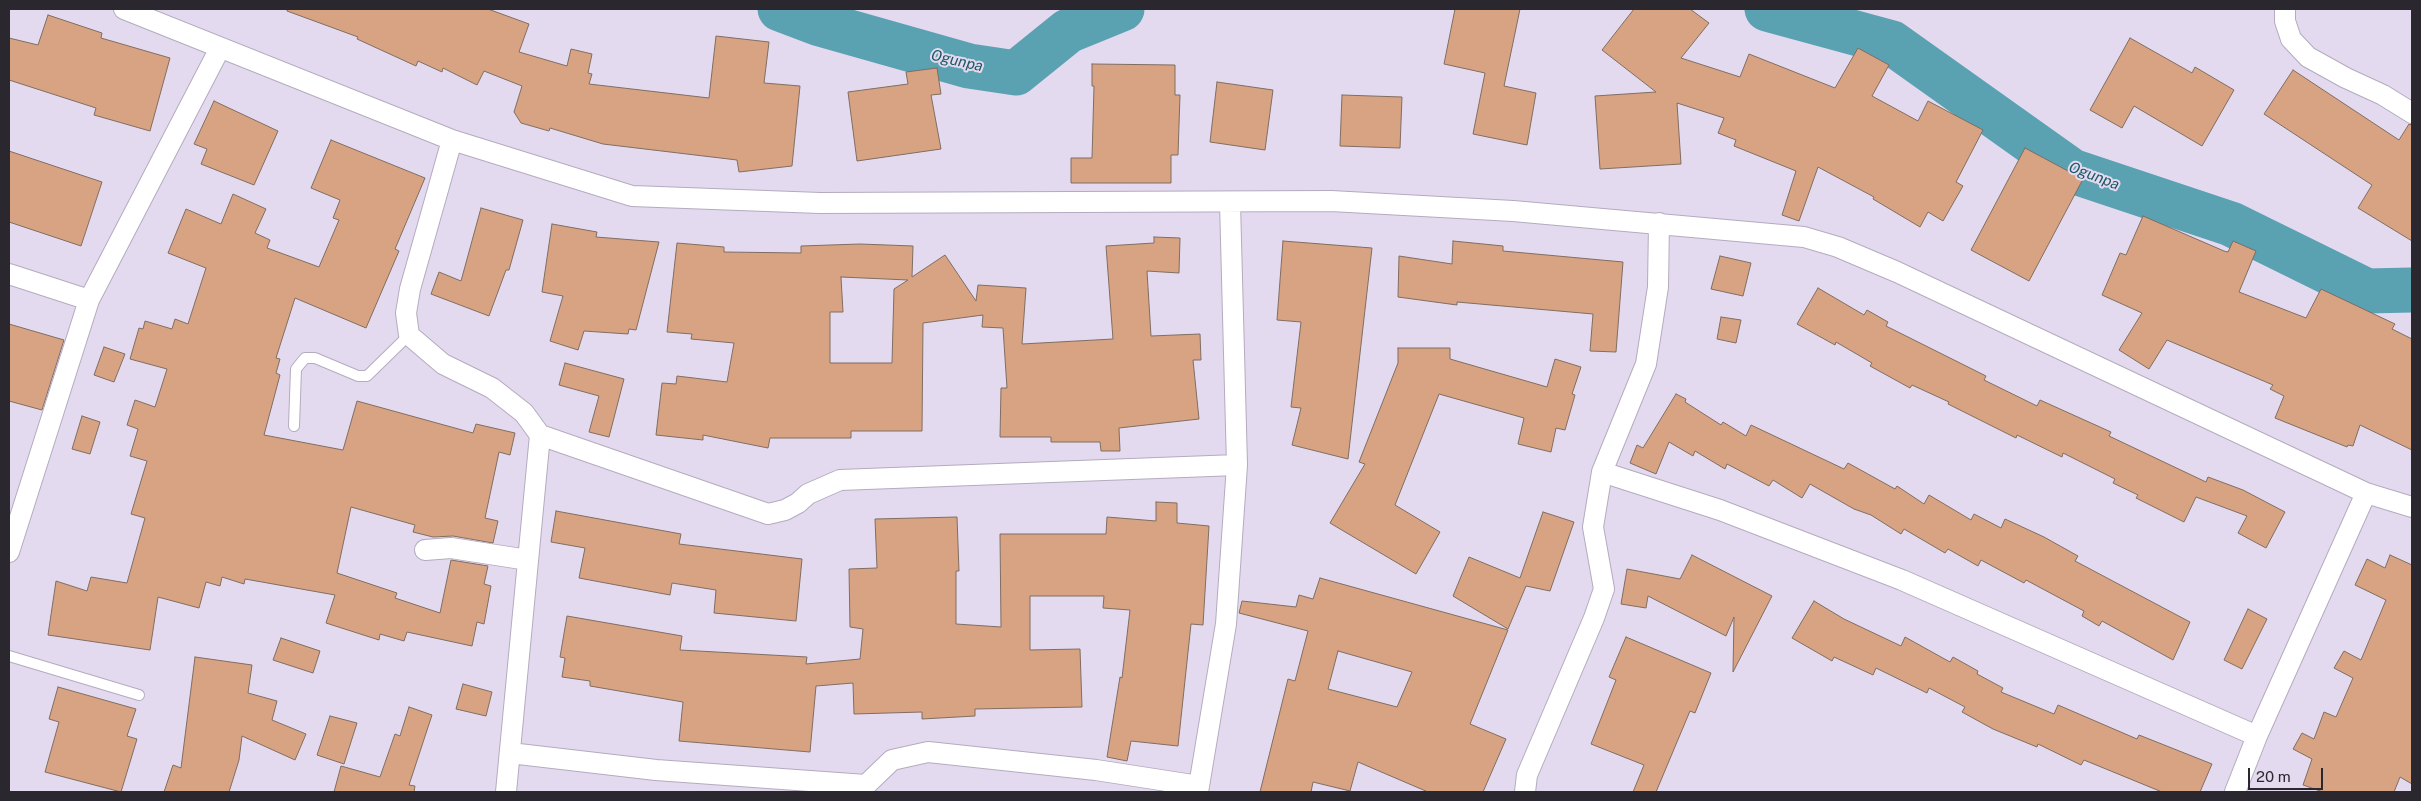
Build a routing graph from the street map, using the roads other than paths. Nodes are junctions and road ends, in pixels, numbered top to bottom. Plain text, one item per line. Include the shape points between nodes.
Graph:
1 (124, 9) edge
2 (2285, 9) edge
3 (220, 48) junction
4 (2412, 113) edge
5 (452, 140) junction
6 (1230, 203) junction
7 (1659, 223) junction
8 (9, 274) edge
9 (88, 300) junction
10 (410, 335) junction
11 (294, 426) dead end
12 (540, 435) junction
13 (1237, 465) junction
14 (1602, 472) junction
15 (2366, 493) junction
16 (2412, 507) edge
17 (425, 550) dead end
18 (9, 552) edge
19 (528, 560) junction
20 (9, 656) edge
21 (139, 695) dead end
22 (2257, 736) junction
23 (510, 753) junction
24 (866, 789) edge
25 (1198, 789) edge
26 (506, 792) edge
27 (1525, 792) edge
28 (2235, 792) edge

1 - 3 street
2 - 4 street via 2291,39 2308,57
3 - 5 street
3 - 9 street
5 - 6 street via 632,196 820,203
5 - 10 street via 410,289 406,313
6 - 7 street via 1331,201
6 - 13 street
7 - 14 street via 1658,287 1646,364
7 - 15 street via 1804,237 1838,247
8 - 9 street
9 - 18 street
10 - 11 lane via 367,376 358,376 315,358 304,358 296,369
10 - 12 street via 443,364 492,388 524,413
12 - 13 street via 768,514 785,510 808,494 840,480
12 - 19 street
13 - 25 street via 1226,624
14 - 22 street via 1720,510 1902,580
14 - 27 street via 1593,527 1604,588 1528,775
15 - 16 street
15 - 22 street
17 - 19 street via 451,548
19 - 23 street
20 - 21 lane
22 - 28 street
23 - 24 street
23 - 26 street
24 - 25 street via 892,760 928,752 1096,770

